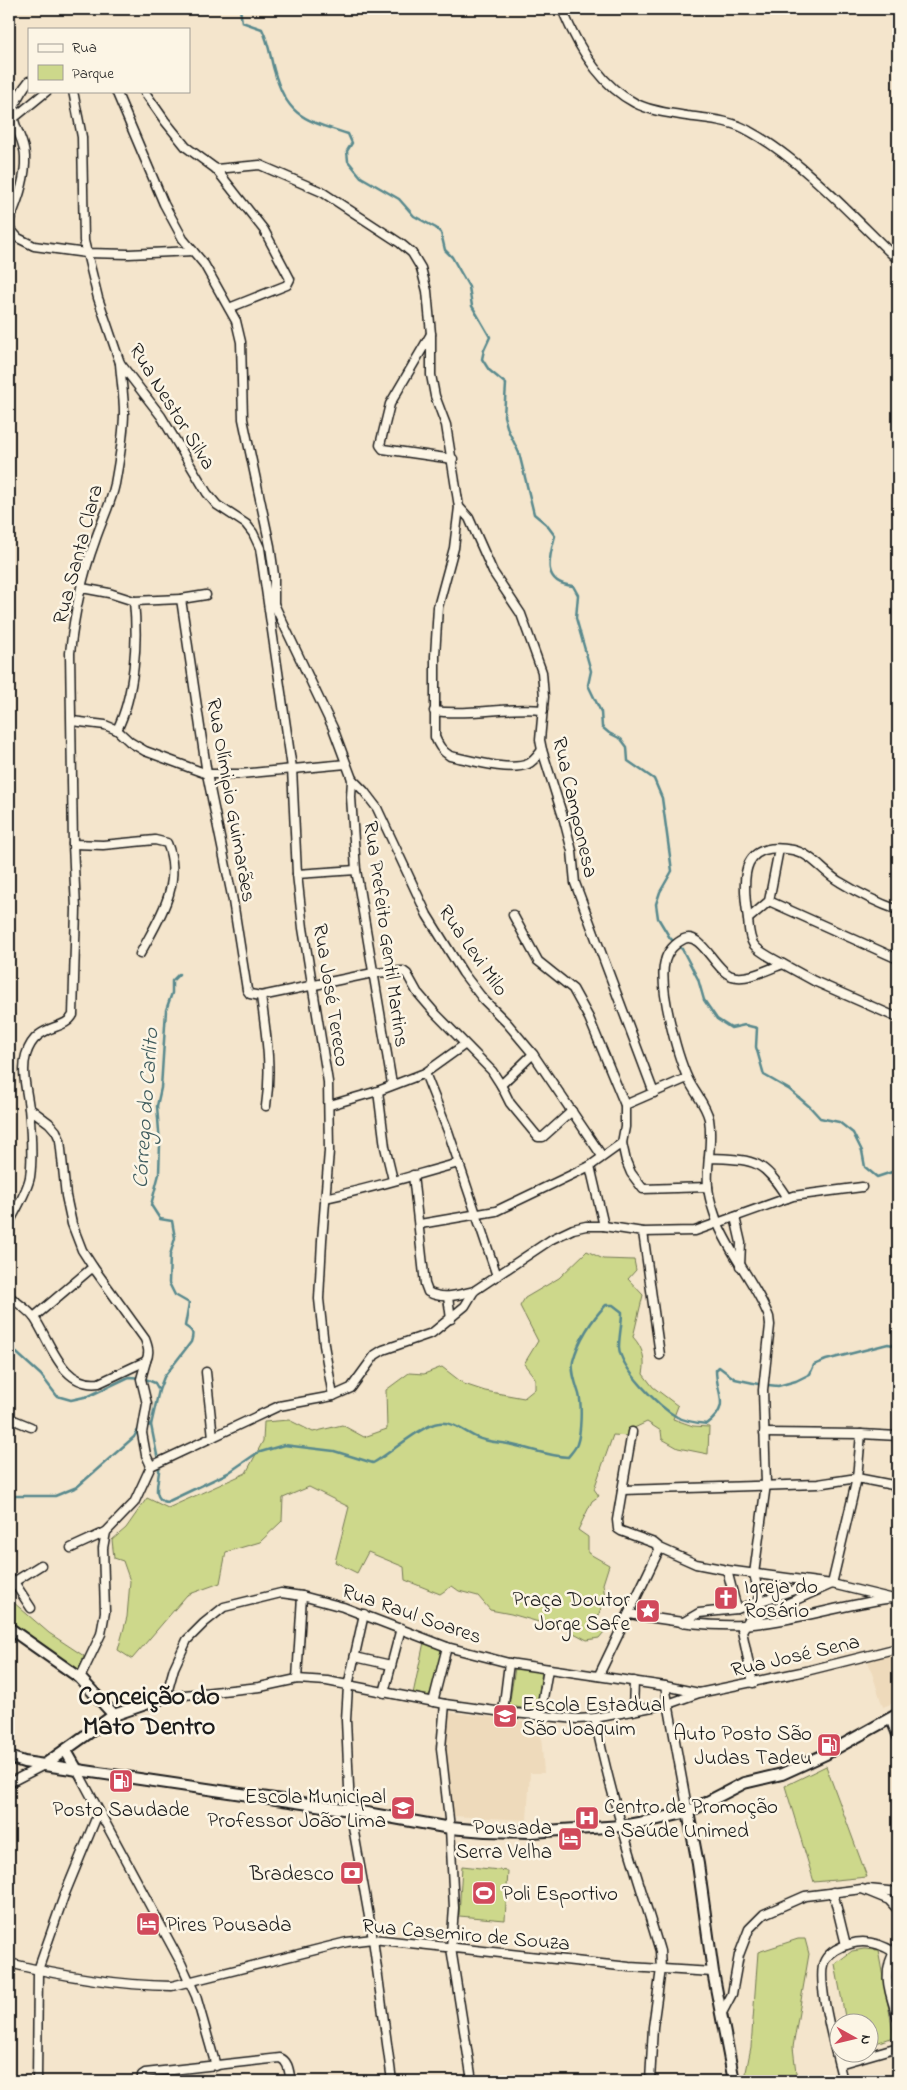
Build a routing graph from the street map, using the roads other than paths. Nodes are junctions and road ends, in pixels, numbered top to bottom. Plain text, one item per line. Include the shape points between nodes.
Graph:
1 (562, 9) edge
2 (28, 82) edge
3 (45, 92) edge
4 (73, 92) edge
5 (116, 92) edge
6 (145, 92) edge
7 (11, 120) edge
8 (216, 169) junction
9 (9, 221) edge
10 (9, 228) edge
11 (193, 251) junction
12 (86, 253) junction
13 (898, 260) edge
14 (229, 308) junction
15 (431, 334) junction
16 (120, 363) junction
17 (453, 459) junction
18 (458, 507) junction
19 (82, 588) junction
20 (206, 595) dead end
21 (181, 599) junction
22 (267, 599) junction
23 (134, 601) junction
24 (274, 604) junction
25 (434, 710) junction
26 (543, 710) junction
27 (72, 721) junction
28 (117, 730) junction
29 (542, 750) junction
30 (346, 764) junction
31 (292, 768) junction
32 (207, 774) junction
33 (352, 779) junction
34 (73, 844) junction
35 (778, 850) junction
36 (356, 870) junction
37 (297, 874) junction
38 (769, 901) junction
39 (898, 910) edge
40 (513, 915) dead end
41 (748, 920) junction
42 (140, 954) dead end
43 (898, 959) edge
44 (783, 964) junction
45 (374, 973) junction
46 (311, 985) junction
47 (261, 996) junction
48 (898, 1018) edge
49 (464, 1045) junction
50 (532, 1054) junction
51 (425, 1073) junction
52 (688, 1078) junction
53 (392, 1084) junction
54 (501, 1085) junction
55 (378, 1091) junction
56 (654, 1093) junction
57 (625, 1105) junction
58 (266, 1106) dead end
59 (330, 1106) junction
60 (29, 1108) junction
61 (572, 1111) junction
62 (622, 1143) junction
63 (602, 1156) junction
64 (709, 1158) junction
65 (458, 1163) junction
66 (590, 1166) junction
67 (414, 1175) junction
68 (393, 1180) junction
69 (862, 1187) dead end
70 (708, 1188) junction
71 (325, 1198) junction
72 (787, 1198) junction
73 (477, 1215) junction
74 (735, 1217) junction
75 (9, 1223) edge
76 (420, 1224) junction
77 (718, 1224) junction
78 (604, 1226) junction
79 (643, 1232) junction
80 (740, 1266) junction
81 (92, 1267) junction
82 (497, 1276) junction
83 (474, 1291) junction
84 (9, 1296) edge
85 (448, 1297) junction
86 (34, 1317) junction
87 (451, 1319) junction
88 (660, 1356) dead end
89 (146, 1360) junction
90 (206, 1372) dead end
91 (333, 1396) junction
92 (9, 1418) edge
93 (31, 1428) dead end
94 (632, 1432) dead end
95 (764, 1434) junction
96 (861, 1434) junction
97 (898, 1436) edge
98 (213, 1437) junction
99 (154, 1465) junction
100 (857, 1478) junction
101 (766, 1484) junction
102 (898, 1486) edge
103 (622, 1490) junction
104 (106, 1532) junction
105 (71, 1548) dead end
106 (660, 1548) junction
107 (41, 1565) dead end
108 (728, 1570) junction
109 (754, 1574) junction
110 (817, 1582) junction
111 (11, 1584) edge
112 (832, 1584) junction
113 (302, 1596) junction
114 (889, 1598) junction
115 (898, 1600) edge
116 (760, 1602) junction
117 (31, 1608) dead end
118 (737, 1609) junction
119 (364, 1614) junction
120 (629, 1614) junction
121 (682, 1623) junction
122 (744, 1625) junction
123 (9, 1628) edge
124 (401, 1628) junction
125 (447, 1647) junction
126 (898, 1648) edge
127 (355, 1657) junction
128 (509, 1663) junction
129 (391, 1665) junction
130 (548, 1669) junction
131 (599, 1675) junction
132 (80, 1678) junction
133 (298, 1679) junction
134 (634, 1681) junction
135 (753, 1683) junction
136 (348, 1686) junction
137 (665, 1686) junction
138 (384, 1693) junction
139 (699, 1693) junction
140 (166, 1697) junction
141 (433, 1702) junction
142 (445, 1704) junction
143 (668, 1704) junction
144 (633, 1710) junction
145 (503, 1712) junction
146 (114, 1715) junction
147 (540, 1716) junction
148 (894, 1716) edge
149 (595, 1718) junction
150 (898, 1738) edge
151 (66, 1751) junction
152 (9, 1757) edge
153 (44, 1765) junction
154 (77, 1770) junction
155 (9, 1783) edge
156 (350, 1810) junction
157 (99, 1811) junction
158 (688, 1812) junction
159 (622, 1826) junction
160 (450, 1828) junction
161 (862, 1889) junction
162 (833, 1892) junction
163 (898, 1892) edge
164 (898, 1910) edge
165 (373, 1939) junction
166 (846, 1945) junction
167 (451, 1948) junction
168 (896, 1949) edge
169 (9, 1963) edge
170 (661, 1969) junction
171 (38, 1970) junction
172 (713, 1972) junction
173 (190, 1982) junction
174 (722, 2014) junction
175 (898, 2019) edge
176 (898, 2047) edge
177 (839, 2064) junction
178 (216, 2066) junction
179 (37, 2081) edge
180 (142, 2081) edge
181 (291, 2081) edge
182 (392, 2081) edge
183 (472, 2081) edge
184 (650, 2081) edge
185 (734, 2081) edge
186 (843, 2081) edge

1 - 13 street via 579,46 614,89 635,104 726,122 748,130 805,172
2 - 7 street via 16,100
3 - 7 street
4 - 12 street, Rua Nestor Silva via 82,137
5 - 11 street via 164,204
6 - 8 street via 186,147
7 - 9 street via 22,138 26,155 18,197
8 - 14 street via 264,230 290,279 287,285
8 - 15 street via 260,165 322,192 400,243 412,253 421,268
10 - 12 street via 18,238 34,246
11 - 12 street
11 - 14 street
12 - 16 street, Rua Nestor Silva
14 - 24 street via 241,342 244,419 270,546
15 - 17 street via 430,375
15 - 17 street via 393,396 380,445 383,449
16 - 19 street, Rua Santa Clara via 124,414 120,453 107,513 94,542
16 - 22 street, Rua Nestor Silva via 161,416 207,493 253,533 260,548
17 - 18 street
18 - 25 street via 454,548 438,607
18 - 26 street, Rua Camponesa via 469,518 493,572 521,614 543,678
19 - 23 street
19 - 27 street, Rua Santa Clara via 70,653
20 - 21 street
21 - 23 street
21 - 32 street, Rua Olímipio Guimarães
22 - 24 street, Rua Prefeito Gentil Martins
22 - 31 street, Rua José Tereco
23 - 28 street via 135,645 127,705
24 - 30 street, Rua Prefeito Gentil Martins via 333,728
25 - 26 street via 460,713
25 - 29 street via 435,737 450,756 518,766 528,764
26 - 29 street, Rua Camponesa
27 - 28 street via 105,725
27 - 34 street, Rua Santa Clara
28 - 32 street via 145,751
29 - 56 street, Rua Camponesa via 572,851 575,884
30 - 31 street
30 - 33 street, Rua Prefeito Gentil Martins
31 - 32 street
31 - 37 street, Rua José Tereco
32 - 47 street, Rua Olímipio Guimarães via 247,990 254,996
33 - 36 street, Rua Prefeito Gentil Martins
33 - 50 street, Rua Levi Milo via 377,808 427,915 463,973
34 - 42 street via 155,840 167,843 172,869 170,894
34 - 60 street, Rua Santa Clara via 76,909 73,1015 68,1022 38,1035 30,1044 25,1065
35 - 38 street
35 - 39 street via 794,850 808,857 838,882
35 - 41 street via 764,851 751,857 746,868
36 - 37 street
36 - 45 street, Rua Prefeito Gentil Martins
37 - 46 street, Rua José Tereco
38 - 41 street
38 - 43 street
40 - 57 street via 538,961 579,998
41 - 44 street via 754,945
44 - 48 street
44 - 52 street via 749,976 730,976 696,940 685,938 673,947 665,961 664,982 678,1050
45 - 46 street
45 - 49 street via 397,970 407,974 417,992
45 - 53 street, Rua Prefeito Gentil Martins
46 - 47 street
46 - 59 street, Rua José Tereco via 323,1043
47 - 58 street via 270,1059
49 - 51 street
49 - 54 street via 492,1071
50 - 54 street
50 - 61 street, Rua Levi Milo
51 - 53 street
51 - 65 street
52 - 56 street
52 - 64 street via 708,1117
53 - 55 street
54 - 61 street via 510,1103 538,1137
55 - 59 street
55 - 68 street
56 - 57 street
57 - 62 street via 626,1127
59 - 71 street, Rua José Tereco
60 - 75 street, Rua Santa Clara via 30,1179
60 - 81 street via 52,1127 60,1140 72,1224
61 - 63 street, Rua Levi Milo
62 - 63 street
62 - 70 street via 630,1173 643,1189
63 - 66 street
64 - 70 street
64 - 72 street via 744,1159 756,1163 774,1177
65 - 67 street
65 - 73 street
66 - 73 street via 496,1211
66 - 78 street
67 - 68 street
67 - 76 street
68 - 71 street
69 - 72 street
70 - 77 street
71 - 91 street, Rua José Tereco via 319,1299
72 - 74 street
73 - 76 street
73 - 82 street
74 - 77 street
74 - 80 street via 741,1243
76 - 85 street via 428,1292 436,1297
77 - 79 street via 695,1231
77 - 80 street
78 - 79 street
78 - 82 street via 586,1226 552,1239
79 - 88 street
80 - 95 street via 769,1317 763,1379
81 - 86 street
81 - 89 street via 145,1339 149,1350
82 - 83 street
83 - 85 street
83 - 87 street via 465,1306
84 - 86 street
85 - 87 street
86 - 89 street via 59,1362 72,1377 91,1384 99,1383
87 - 91 street via 432,1333 375,1355 351,1388
89 - 99 street via 141,1377 146,1404 142,1433 146,1455
90 - 98 street
91 - 98 street via 279,1406
92 - 93 street
94 - 103 street
95 - 96 street
95 - 101 street
96 - 97 street
96 - 100 street
98 - 99 street
99 - 104 street via 134,1503
100 - 101 street via 818,1484
100 - 102 street
100 - 112 street
101 - 103 street
101 - 109 street
103 - 106 street via 618,1529
104 - 105 street
104 - 132 street via 103,1548 105,1612 101,1634
106 - 108 street via 696,1564
106 - 120 street
107 - 111 street
108 - 109 street
108 - 118 street
109 - 110 street
109 - 116 street
110 - 112 street
110 - 116 street
111 - 117 street
112 - 114 street
112 - 122 street
113 - 119 street, Rua Raul Soares
113 - 133 street
113 - 140 street, Rua Raul Soares via 280,1593 224,1607 187,1640 174,1668
114 - 115 street
114 - 122 street
116 - 118 street
118 - 121 street via 699,1613
119 - 124 street, Rua Raul Soares
119 - 127 street
120 - 121 street
120 - 131 street
121 - 122 street
122 - 135 street via 742,1636
123 - 132 main road
124 - 125 street, Rua Raul Soares
124 - 129 street
125 - 128 street, Rua Raul Soares
125 - 141 street
126 - 135 street, Rua José Sena
127 - 129 street
127 - 136 street
128 - 130 street, Rua Raul Soares
128 - 145 street
129 - 138 street
130 - 131 street, Rua Raul Soares
130 - 147 street
131 - 134 street, Rua Raul Soares
132 - 146 main road
133 - 136 street
133 - 140 street via 260,1687
134 - 137 street, Rua Raul Soares
134 - 144 street
135 - 139 street, Rua José Sena
136 - 138 street
136 - 156 street via 346,1720
137 - 139 street, Rua Raul Soares
137 - 143 street
138 - 141 street
139 - 143 street
140 - 146 main road
141 - 142 street
142 - 145 street
142 - 160 street via 441,1748
143 - 144 street
143 - 158 street
144 - 149 street
145 - 147 street
146 - 151 main road
147 - 149 street
148 - 150 street
148 - 158 main road via 826,1754 782,1774 744,1783
149 - 159 street
151 - 153 main road
151 - 154 main road
152 - 153 main road
153 - 154 main road
153 - 155 street
154 - 156 main road
154 - 157 street
156 - 160 main road
156 - 165 street
157 - 171 street
157 - 173 street
158 - 159 main road
158 - 172 main road
159 - 160 main road via 531,1832
159 - 170 street via 660,1951
160 - 167 street via 454,1908
161 - 162 street
161 - 163 street
161 - 164 street via 889,1900
162 - 166 street
162 - 174 street via 805,1896 764,1914 749,1929 739,1955 732,1994
165 - 167 street, Rua Casemiro de Souza
165 - 173 street, Rua Casemiro de Souza via 347,1942
165 - 182 street
166 - 168 street via 868,1942
166 - 177 street via 833,1951 824,1961 821,1971
167 - 170 street, Rua Casemiro de Souza
167 - 183 street
168 - 175 street via 887,1972 887,1988
169 - 171 street, Rua Casemiro de Souza
170 - 172 street, Rua Casemiro de Souza
170 - 184 street
171 - 173 street, Rua Casemiro de Souza via 147,1986
171 - 179 street
172 - 174 main road
173 - 178 street
174 - 185 main road
176 - 177 street
177 - 186 street
178 - 180 street via 145,2073
178 - 181 street via 284,2059

